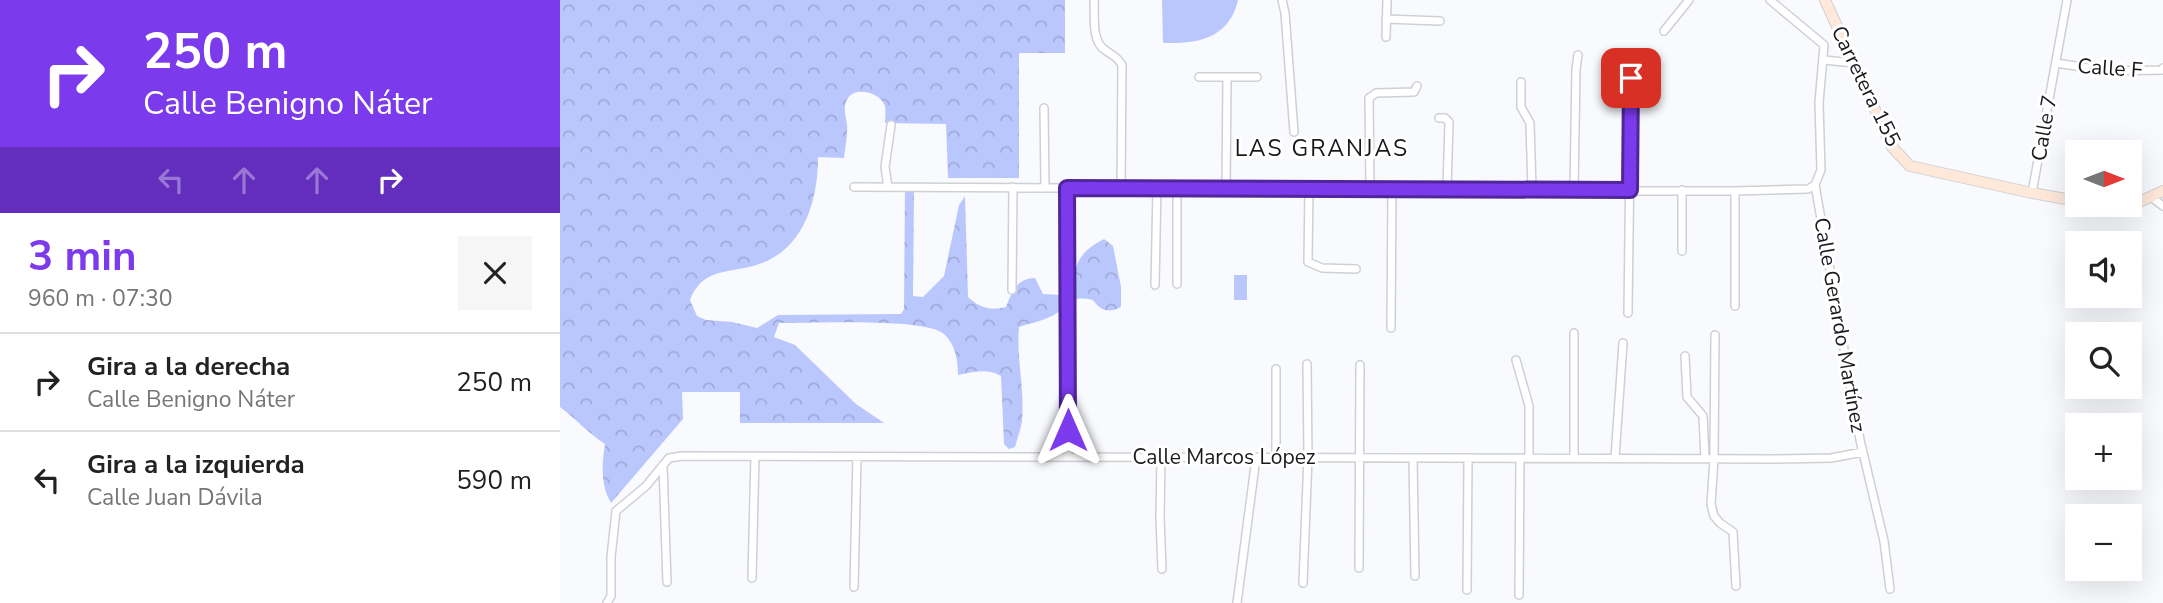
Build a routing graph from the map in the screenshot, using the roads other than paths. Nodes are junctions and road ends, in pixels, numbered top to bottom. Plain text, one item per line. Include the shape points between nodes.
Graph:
1 (1094, 0) edge
2 (1282, 0) edge
3 (1387, 0) edge
4 (1689, 0) edge
5 (1770, 0) edge
6 (1825, 0) edge
7 (2067, 0) edge
8 (1386, 19) junction
9 (1440, 21) dead end
10 (1664, 31) dead end
11 (1386, 37) dead end
12 (1578, 55) dead end
13 (1824, 60) junction
14 (1854, 63) junction
15 (2056, 63) junction
16 (2163, 68) edge
17 (1199, 77) dead end
18 (1227, 77) junction
19 (1257, 77) dead end
20 (1631, 78) dead end
21 (1521, 82) dead end
22 (1417, 86) dead end
23 (1044, 108) dead end
24 (1439, 118) dead end
25 (891, 125) dead end
26 (1294, 132) dead end
27 (1815, 185) junction
28 (854, 187) dead end
29 (888, 187) junction
30 (1013, 187) junction
31 (1045, 187) junction
32 (1121, 187) junction
33 (1067, 188) junction
34 (1157, 188) junction
35 (1177, 188) junction
36 (1309, 188) junction
37 (1370, 188) junction
38 (1226, 189) junction
39 (1392, 189) junction
40 (1447, 190) junction
41 (1532, 190) junction
42 (1574, 190) junction
43 (1630, 190) junction
44 (1682, 190) junction
45 (1735, 191) junction
46 (2163, 191) edge
47 (2032, 193) junction
48 (2151, 197) junction
49 (2065, 199) edge
50 (2142, 200) edge
51 (2163, 206) edge
52 (1682, 251) dead end
53 (1356, 269) dead end
54 (1177, 284) dead end
55 (1155, 285) dead end
56 (1012, 290) dead end
57 (1735, 306) dead end
58 (1628, 313) dead end
59 (1391, 328) dead end
60 (1574, 333) dead end
61 (1715, 335) dead end
62 (1623, 343) dead end
63 (1685, 356) dead end
64 (1516, 360) dead end
65 (1307, 365) dead end
66 (1360, 365) dead end
67 (1276, 369) dead end
68 (1863, 452) junction
69 (755, 456) junction
70 (858, 457) junction
71 (1068, 457) junction
72 (1161, 457) junction
73 (1256, 458) junction
74 (1276, 458) junction
75 (1308, 458) junction
76 (1359, 458) junction
77 (1413, 458) junction
78 (1468, 458) junction
79 (1524, 458) junction
80 (1574, 458) junction
81 (1615, 458) junction
82 (1705, 459) junction
83 (1714, 459) junction
84 (663, 465) junction
85 (1359, 568) dead end
86 (1162, 569) dead end
87 (1415, 576) dead end
88 (752, 578) dead end
89 (667, 582) dead end
90 (1303, 583) dead end
91 (1736, 586) dead end
92 (854, 587) dead end
93 (1890, 589) dead end
94 (1467, 590) dead end
95 (1519, 595) dead end
96 (607, 603) edge
97 (1237, 603) edge

1 - 32 street via 1097,42 1122,65
2 - 26 street
3 - 8 street
4 - 10 street
5 - 13 street via 1824,45
6 - 14 street, Carretera 155
7 - 15 street, Calle 7
8 - 9 street
8 - 11 street
12 - 42 street
13 - 14 street
13 - 27 street, Calle Gerardo Martínez via 1819,103 1821,170
14 - 47 street, Carretera 155 via 1892,147 1910,166
15 - 16 street, Calle F via 2108,71
15 - 47 street, Calle 7
17 - 18 street
18 - 19 street
18 - 38 street
20 - 43 street
21 - 41 street via 1521,107 1530,123
22 - 37 street via 1414,92 1369,97
23 - 31 street
24 - 40 street via 1449,122
25 - 29 street
27 - 45 street via 1808,190
27 - 68 street, Calle Gerardo Martínez
28 - 29 street
29 - 30 street
30 - 31 street
30 - 56 street
31 - 33 street
32 - 33 street
32 - 34 street
33 - 71 street
34 - 35 street
34 - 55 street
35 - 38 street
35 - 54 street
36 - 37 street
36 - 38 street
36 - 53 street via 1308,262 1322,268
37 - 39 street
39 - 40 street
39 - 59 street
40 - 41 street
41 - 42 street
42 - 43 street
43 - 44 street
43 - 58 street
44 - 45 street
44 - 52 street
45 - 57 street
46 - 48 street
47 - 49 street, Carretera 155
48 - 50 street
48 - 51 street
60 - 80 street
61 - 83 street
62 - 81 street
63 - 82 street via 1687,397 1703,416
64 - 79 street via 1529,406
65 - 75 street
66 - 76 street
67 - 74 street
68 - 83 street, Calle Marcos López via 1831,458
68 - 93 street, Calle Gerardo Martínez
69 - 70 street, Calle Marcos López
69 - 84 street, Calle Marcos López via 682,456 669,458
69 - 88 street
70 - 71 street, Calle Marcos López
70 - 92 street
71 - 72 street, Calle Marcos López
72 - 73 street, Calle Marcos López
72 - 86 street
73 - 74 street, Calle Marcos López
73 - 97 street
74 - 75 street, Calle Marcos López
75 - 76 street, Calle Marcos López
75 - 90 street
76 - 77 street, Calle Marcos López
76 - 85 street
77 - 78 street, Calle Marcos López
77 - 87 street
78 - 79 street, Calle Marcos López
78 - 94 street
79 - 80 street, Calle Marcos López
79 - 95 street
80 - 81 street, Calle Marcos López
81 - 82 street, Calle Marcos López
82 - 83 street, Calle Marcos López
83 - 91 street via 1711,504 1714,516 1733,532
84 - 89 street
84 - 96 street via 616,512

